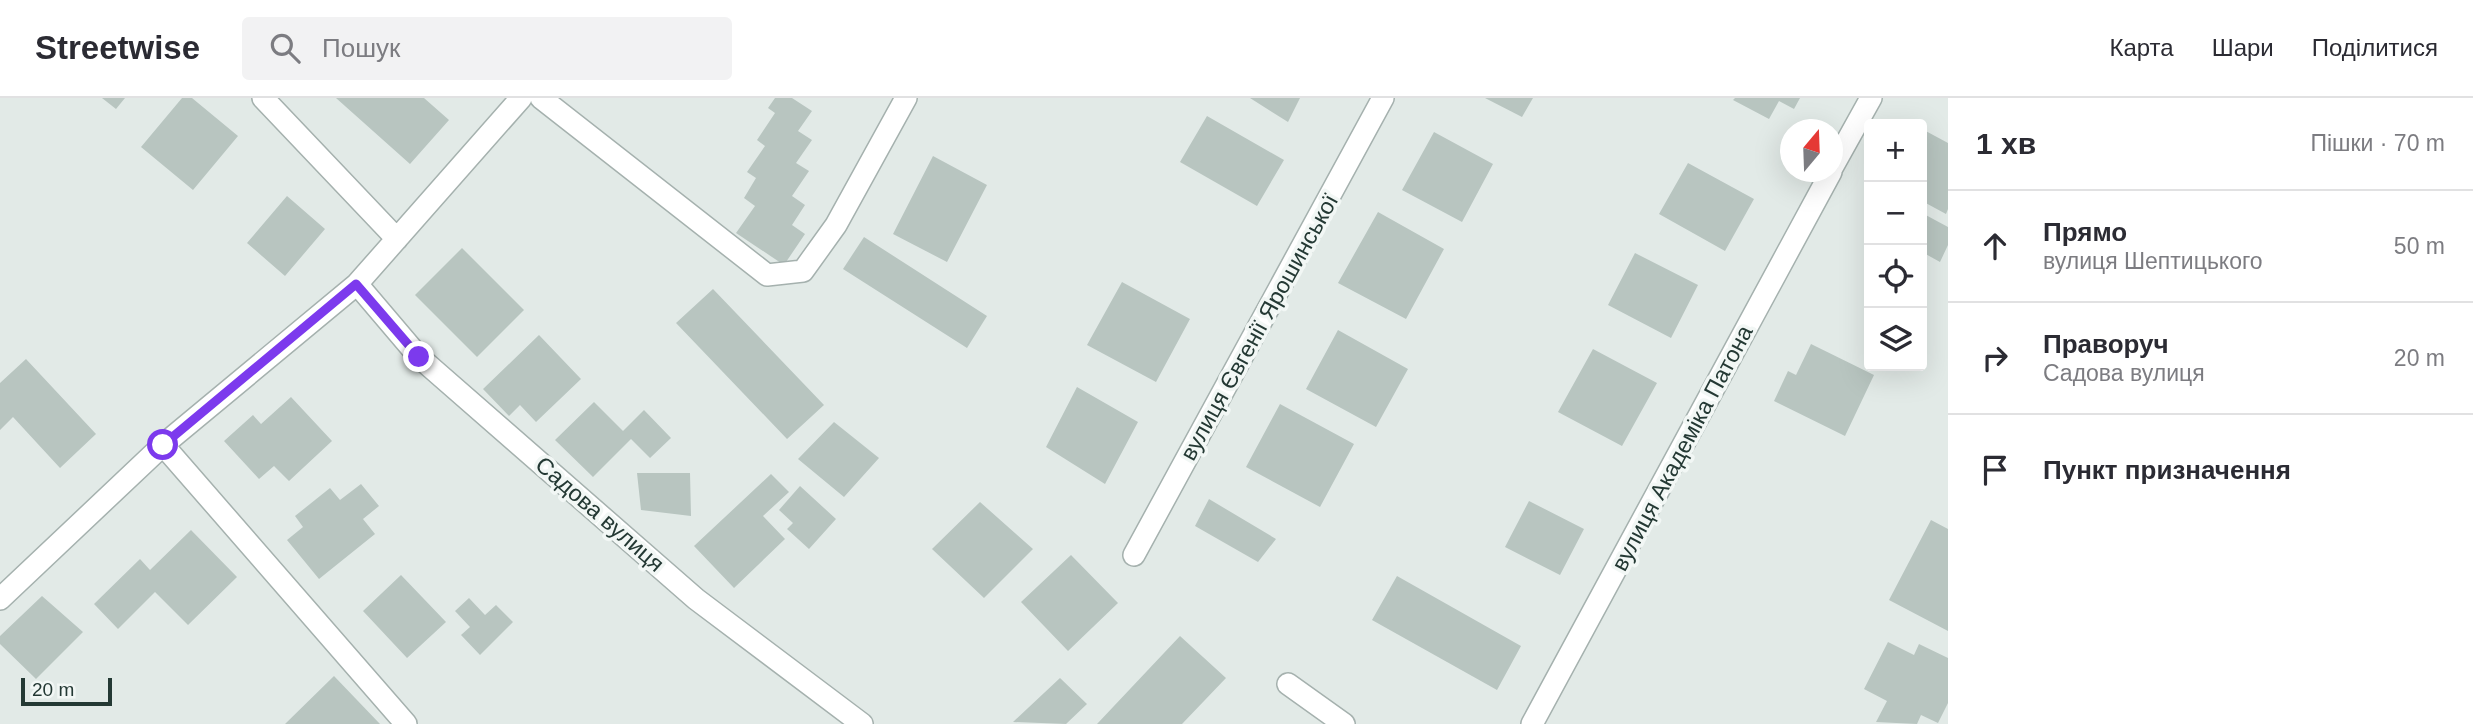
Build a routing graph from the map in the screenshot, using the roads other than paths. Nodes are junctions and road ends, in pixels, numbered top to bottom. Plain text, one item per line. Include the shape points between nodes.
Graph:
1 (263, 98) edge
2 (522, 98) edge
3 (541, 98) edge
4 (906, 98) edge
5 (1383, 98) edge
6 (1871, 98) edge
7 (1843, 150) edge
8 (1826, 182) edge
9 (397, 239) junction
10 (356, 284) junction
11 (163, 445) junction
12 (1134, 555) dead end
13 (0, 598) edge
14 (1288, 684) dead end
15 (406, 724) edge
16 (862, 724) edge
17 (1344, 724) edge
18 (1532, 724) edge

1 - 9 street
2 - 9 street
3 - 4 street via 767,275 803,271 836,226
5 - 12 street, вулиця Євгенії Ярошинської
6 - 7 street, вулиця Академіка Патона
8 - 18 street, вулиця Академіка Патона
9 - 10 street
10 - 11 street
10 - 16 street, Садова вулиця via 419,357 676,581
11 - 13 street
11 - 15 street
14 - 17 street

